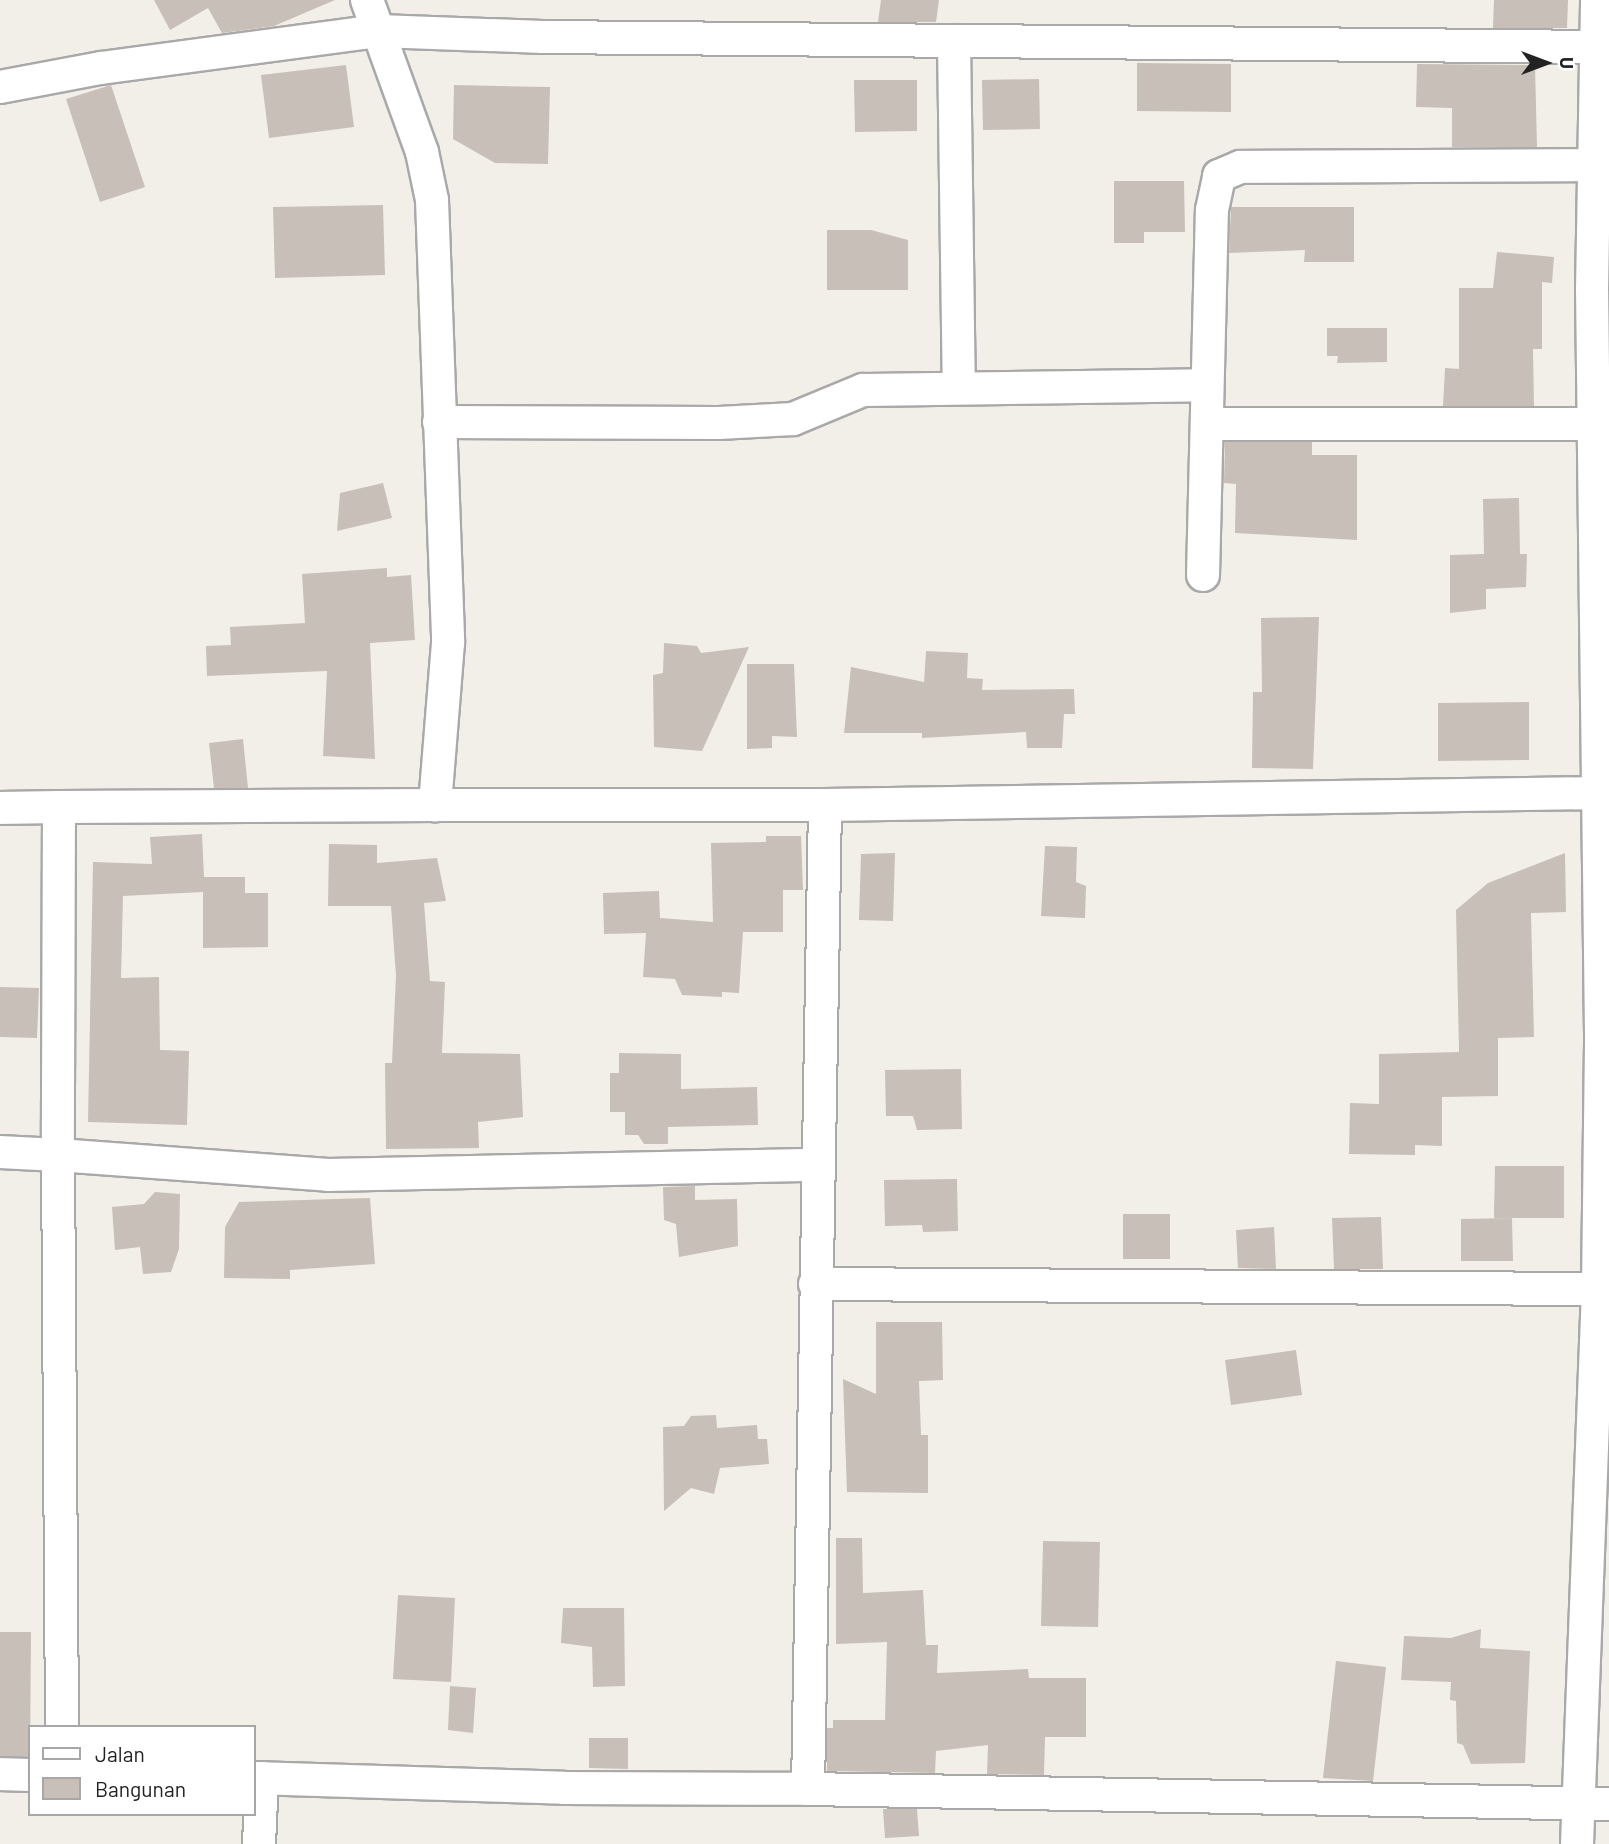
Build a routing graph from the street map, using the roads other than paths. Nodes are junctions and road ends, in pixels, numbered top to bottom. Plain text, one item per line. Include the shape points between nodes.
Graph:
1 (367, 0) edge
2 (1597, 0) edge
3 (379, 31) junction
4 (954, 41) junction
5 (1596, 47) junction
6 (0, 87) edge
7 (1595, 165) junction
8 (1601, 290) edge
9 (1208, 385) junction
10 (959, 387) junction
11 (439, 422) junction
12 (1207, 424) junction
13 (1594, 424) junction
14 (1203, 575) dead end
15 (1599, 793) junction
16 (435, 805) junction
17 (825, 805) junction
18 (59, 807) junction
19 (0, 808) edge
20 (1605, 1034) edge
21 (0, 1152) edge
22 (58, 1155) junction
23 (816, 1165) junction
24 (815, 1284) junction
25 (1598, 1289) junction
26 (62, 1725) edge
27 (0, 1774) edge
28 (28, 1775) edge
29 (258, 1778) edge
30 (808, 1789) junction
31 (1577, 1803) junction
32 (1609, 1804) edge
33 (260, 1844) edge
34 (1577, 1844) edge

1 - 3 street
2 - 5 street
3 - 4 street
3 - 6 street via 101,68
3 - 11 street via 422,152 432,200
4 - 5 street
4 - 10 street
5 - 7 street
7 - 8 street
7 - 9 street via 1230,170 1219,176 1213,189
8 - 13 street
9 - 10 street
9 - 12 street
10 - 11 street via 863,390 793,419
11 - 16 street via 448,643
12 - 13 street
12 - 14 street
13 - 15 street
15 - 17 street
15 - 20 street
16 - 17 street
16 - 18 street
17 - 23 street
18 - 19 street
18 - 22 street
20 - 25 street
21 - 22 street
22 - 23 street via 328,1175
22 - 26 street
23 - 24 street
24 - 25 street
24 - 30 street
25 - 31 street
27 - 28 street
29 - 30 street via 564,1788
29 - 33 street
30 - 31 street
31 - 32 street
31 - 34 street

